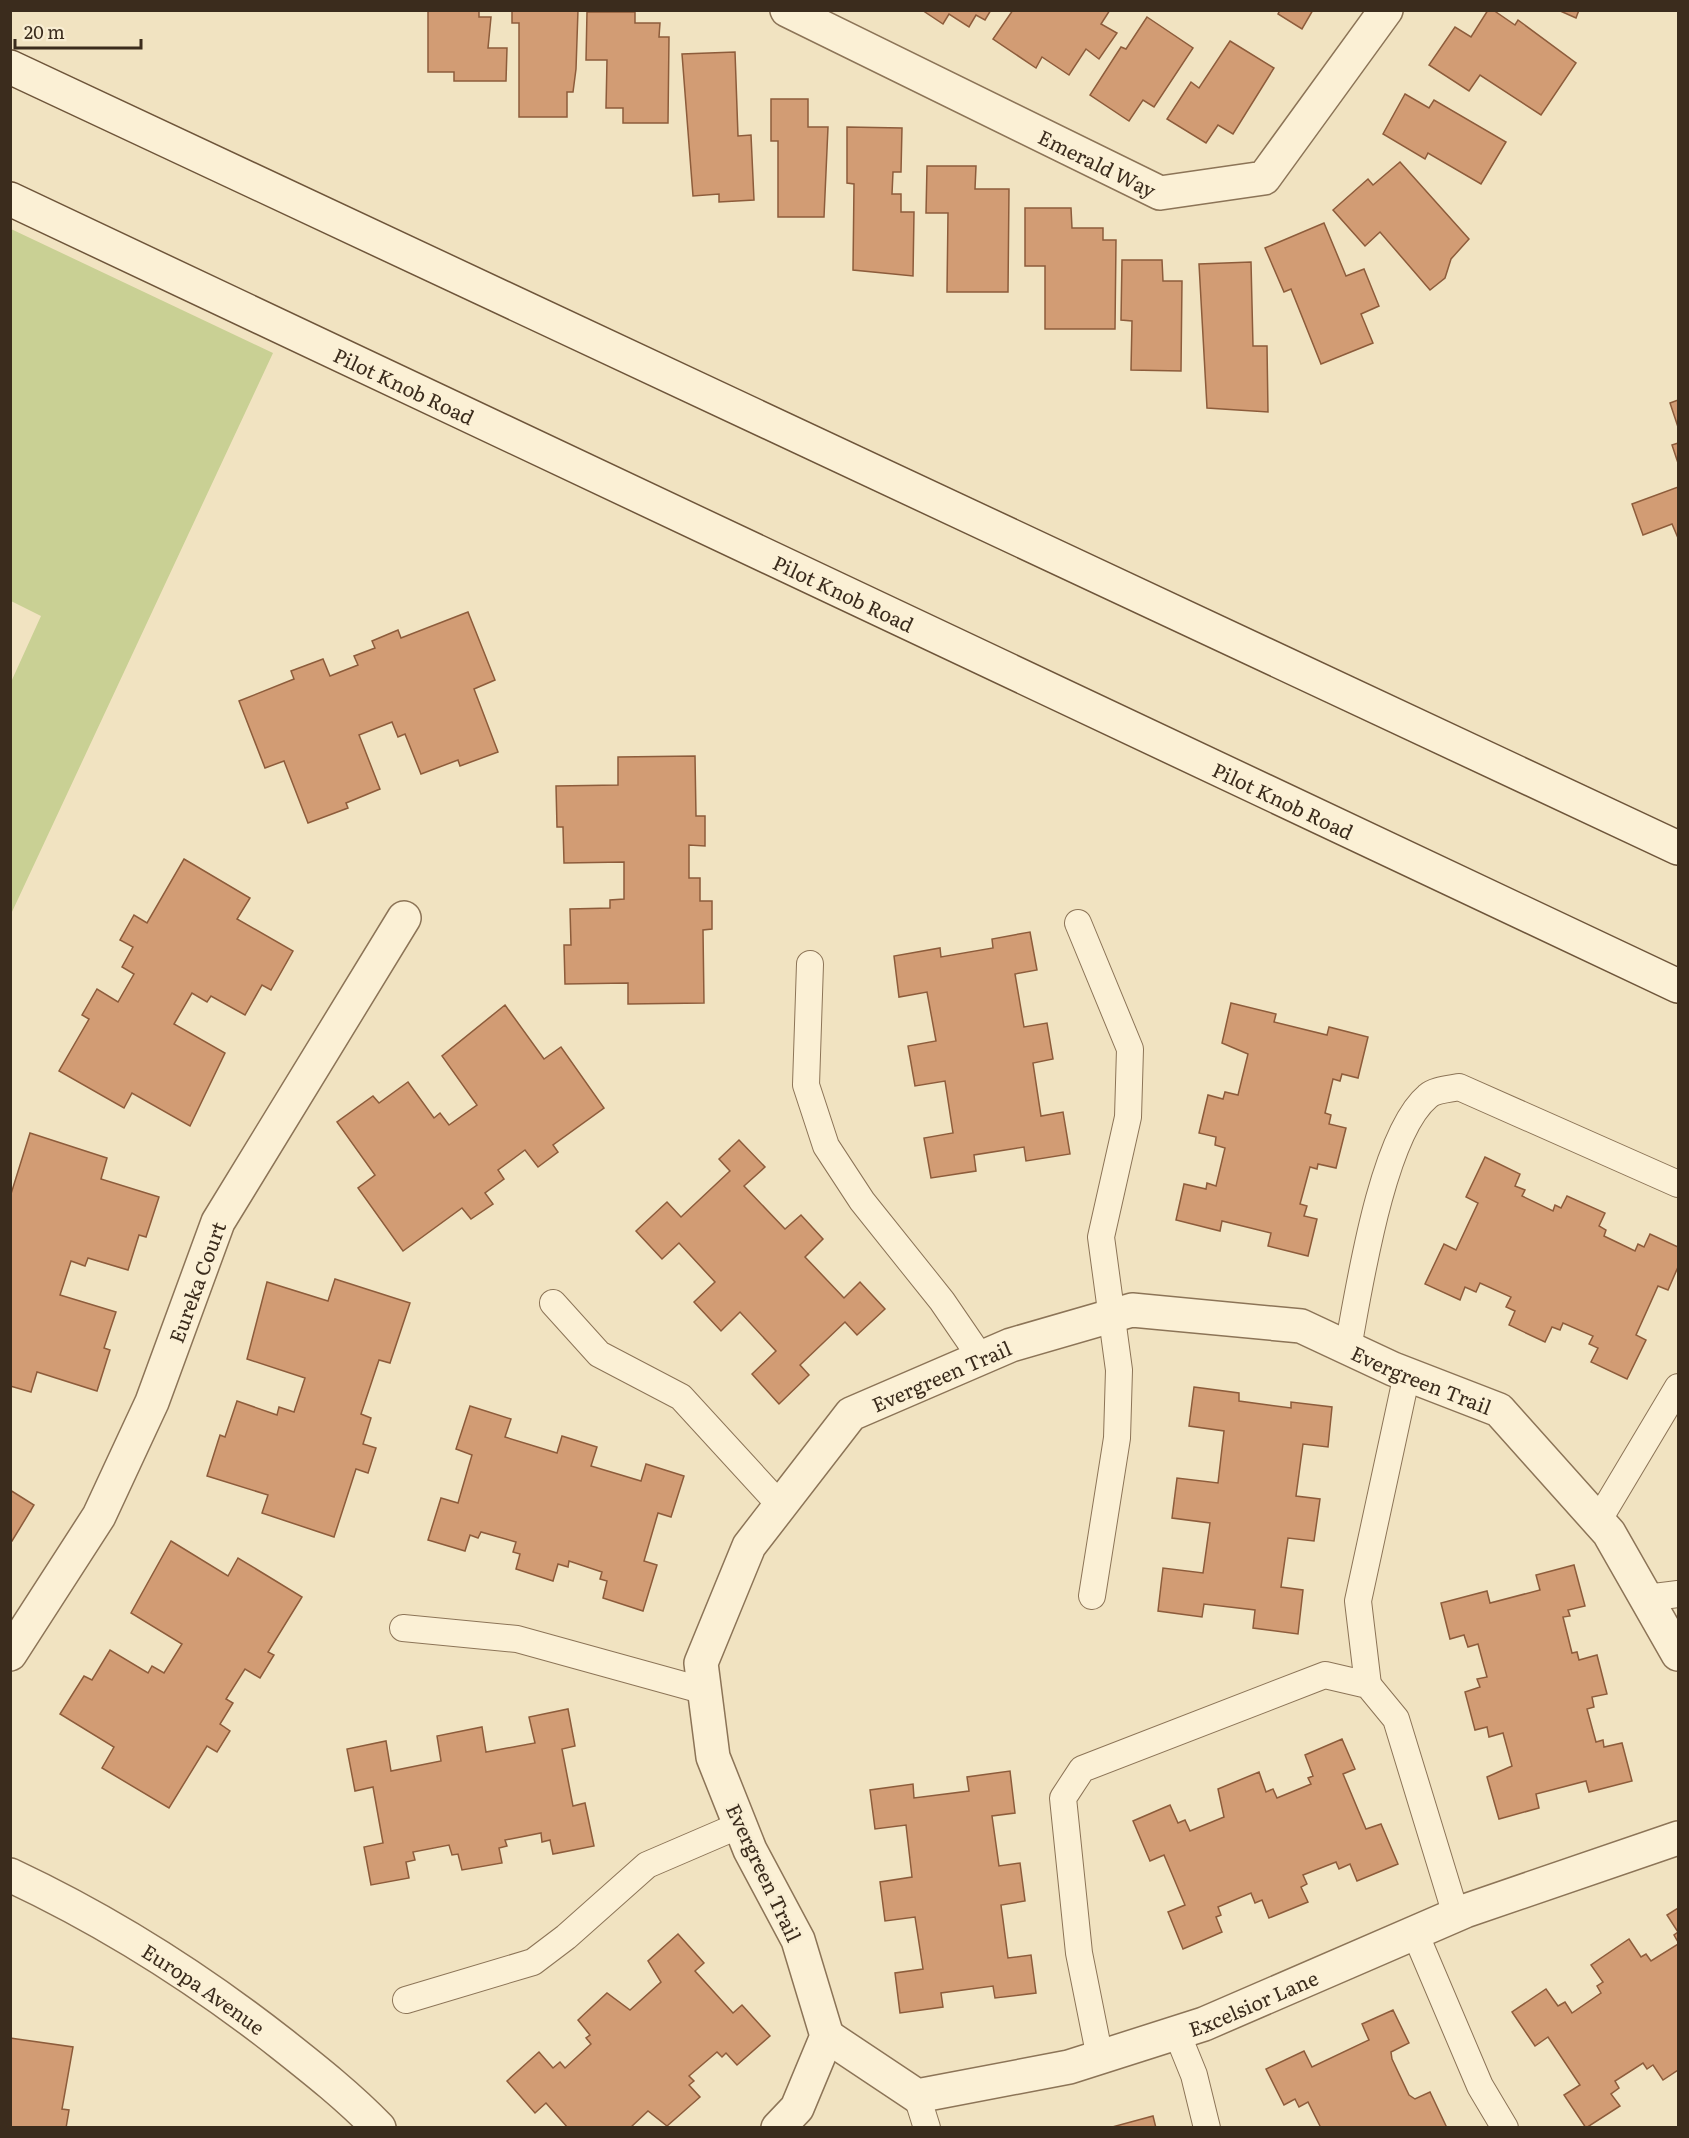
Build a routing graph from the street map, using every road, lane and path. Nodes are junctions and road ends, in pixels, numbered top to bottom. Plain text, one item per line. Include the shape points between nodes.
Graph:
1 (788, 10) edge
2 (1386, 10) edge
3 (10, 67) edge
4 (10, 199) edge
5 (1678, 848) edge
6 (404, 918) dead end
7 (1078, 923) dead end
8 (810, 964) dead end
9 (1678, 986) edge
10 (1678, 1184) edge
11 (553, 1303) dead end
12 (1113, 1315) junction
13 (1348, 1348) junction
14 (981, 1358) junction
15 (1407, 1374) junction
16 (1678, 1387) edge
17 (780, 1505) junction
18 (1598, 1521) junction
19 (1678, 1594) edge
20 (1092, 1596) dead end
21 (1646, 1598) junction
22 (403, 1628) dead end
23 (10, 1654) edge
24 (1678, 1654) edge
25 (1368, 1685) junction
26 (705, 1691) junction
27 (740, 1825) junction
28 (1678, 1838) edge
29 (10, 1875) edge
30 (1456, 1915) junction
31 (1415, 1933) junction
32 (406, 2000) dead end
33 (1176, 2033) junction
34 (827, 2036) junction
35 (1100, 2058) junction
36 (917, 2096) junction
37 (379, 2127) edge
38 (778, 2127) edge
39 (927, 2127) edge
40 (1207, 2127) edge
41 (1505, 2127) edge

1 - 2 street, Emerald Way via 1161,193 1264,178
3 - 5 street
4 - 9 street, Pilot Knob Road
6 - 23 street, Eureka Court via 218,1222 152,1402 99,1516
7 - 12 lane via 1130,1049 1128,1117 1101,1237
8 - 14 lane via 806,1085 826,1146 862,1201 942,1301
10 - 13 lane via 1459,1087 1429,1095 1409,1121 1392,1159 1365,1252
11 - 17 lane via 599,1354 681,1396
12 - 13 street, Evergreen Trail via 1132,1310 1301,1326
12 - 14 street, Evergreen Trail via 1011,1345
12 - 20 lane via 1119,1370 1117,1438
13 - 15 street, Evergreen Trail
14 - 17 street, Evergreen Trail via 851,1414
15 - 18 street, Evergreen Trail via 1499,1410
15 - 25 lane via 1358,1601
16 - 18 lane
17 - 26 street, Evergreen Trail via 748,1546 701,1663
18 - 21 street, Evergreen Trail
19 - 21 lane
21 - 24 street, Evergreen Trail
22 - 26 lane via 517,1639
25 - 30 lane via 1396,1719
25 - 35 lane via 1325,1675 1082,1769 1063,1798 1079,1953
26 - 27 street, Evergreen Trail via 713,1757
27 - 32 lane via 647,1865 533,1962
27 - 34 street, Evergreen Trail via 798,1940
28 - 30 street, Excelsior Lane
29 - 37 street, Europa Avenue via 107,1924 221,1996 328,2080
30 - 31 street, Excelsior Lane
31 - 33 street, Excelsior Lane
31 - 41 lane via 1480,2086
33 - 35 street, Excelsior Lane
33 - 40 lane via 1194,2075
34 - 36 street
34 - 38 street via 797,2108
35 - 36 street, Excelsior Lane
36 - 39 lane

